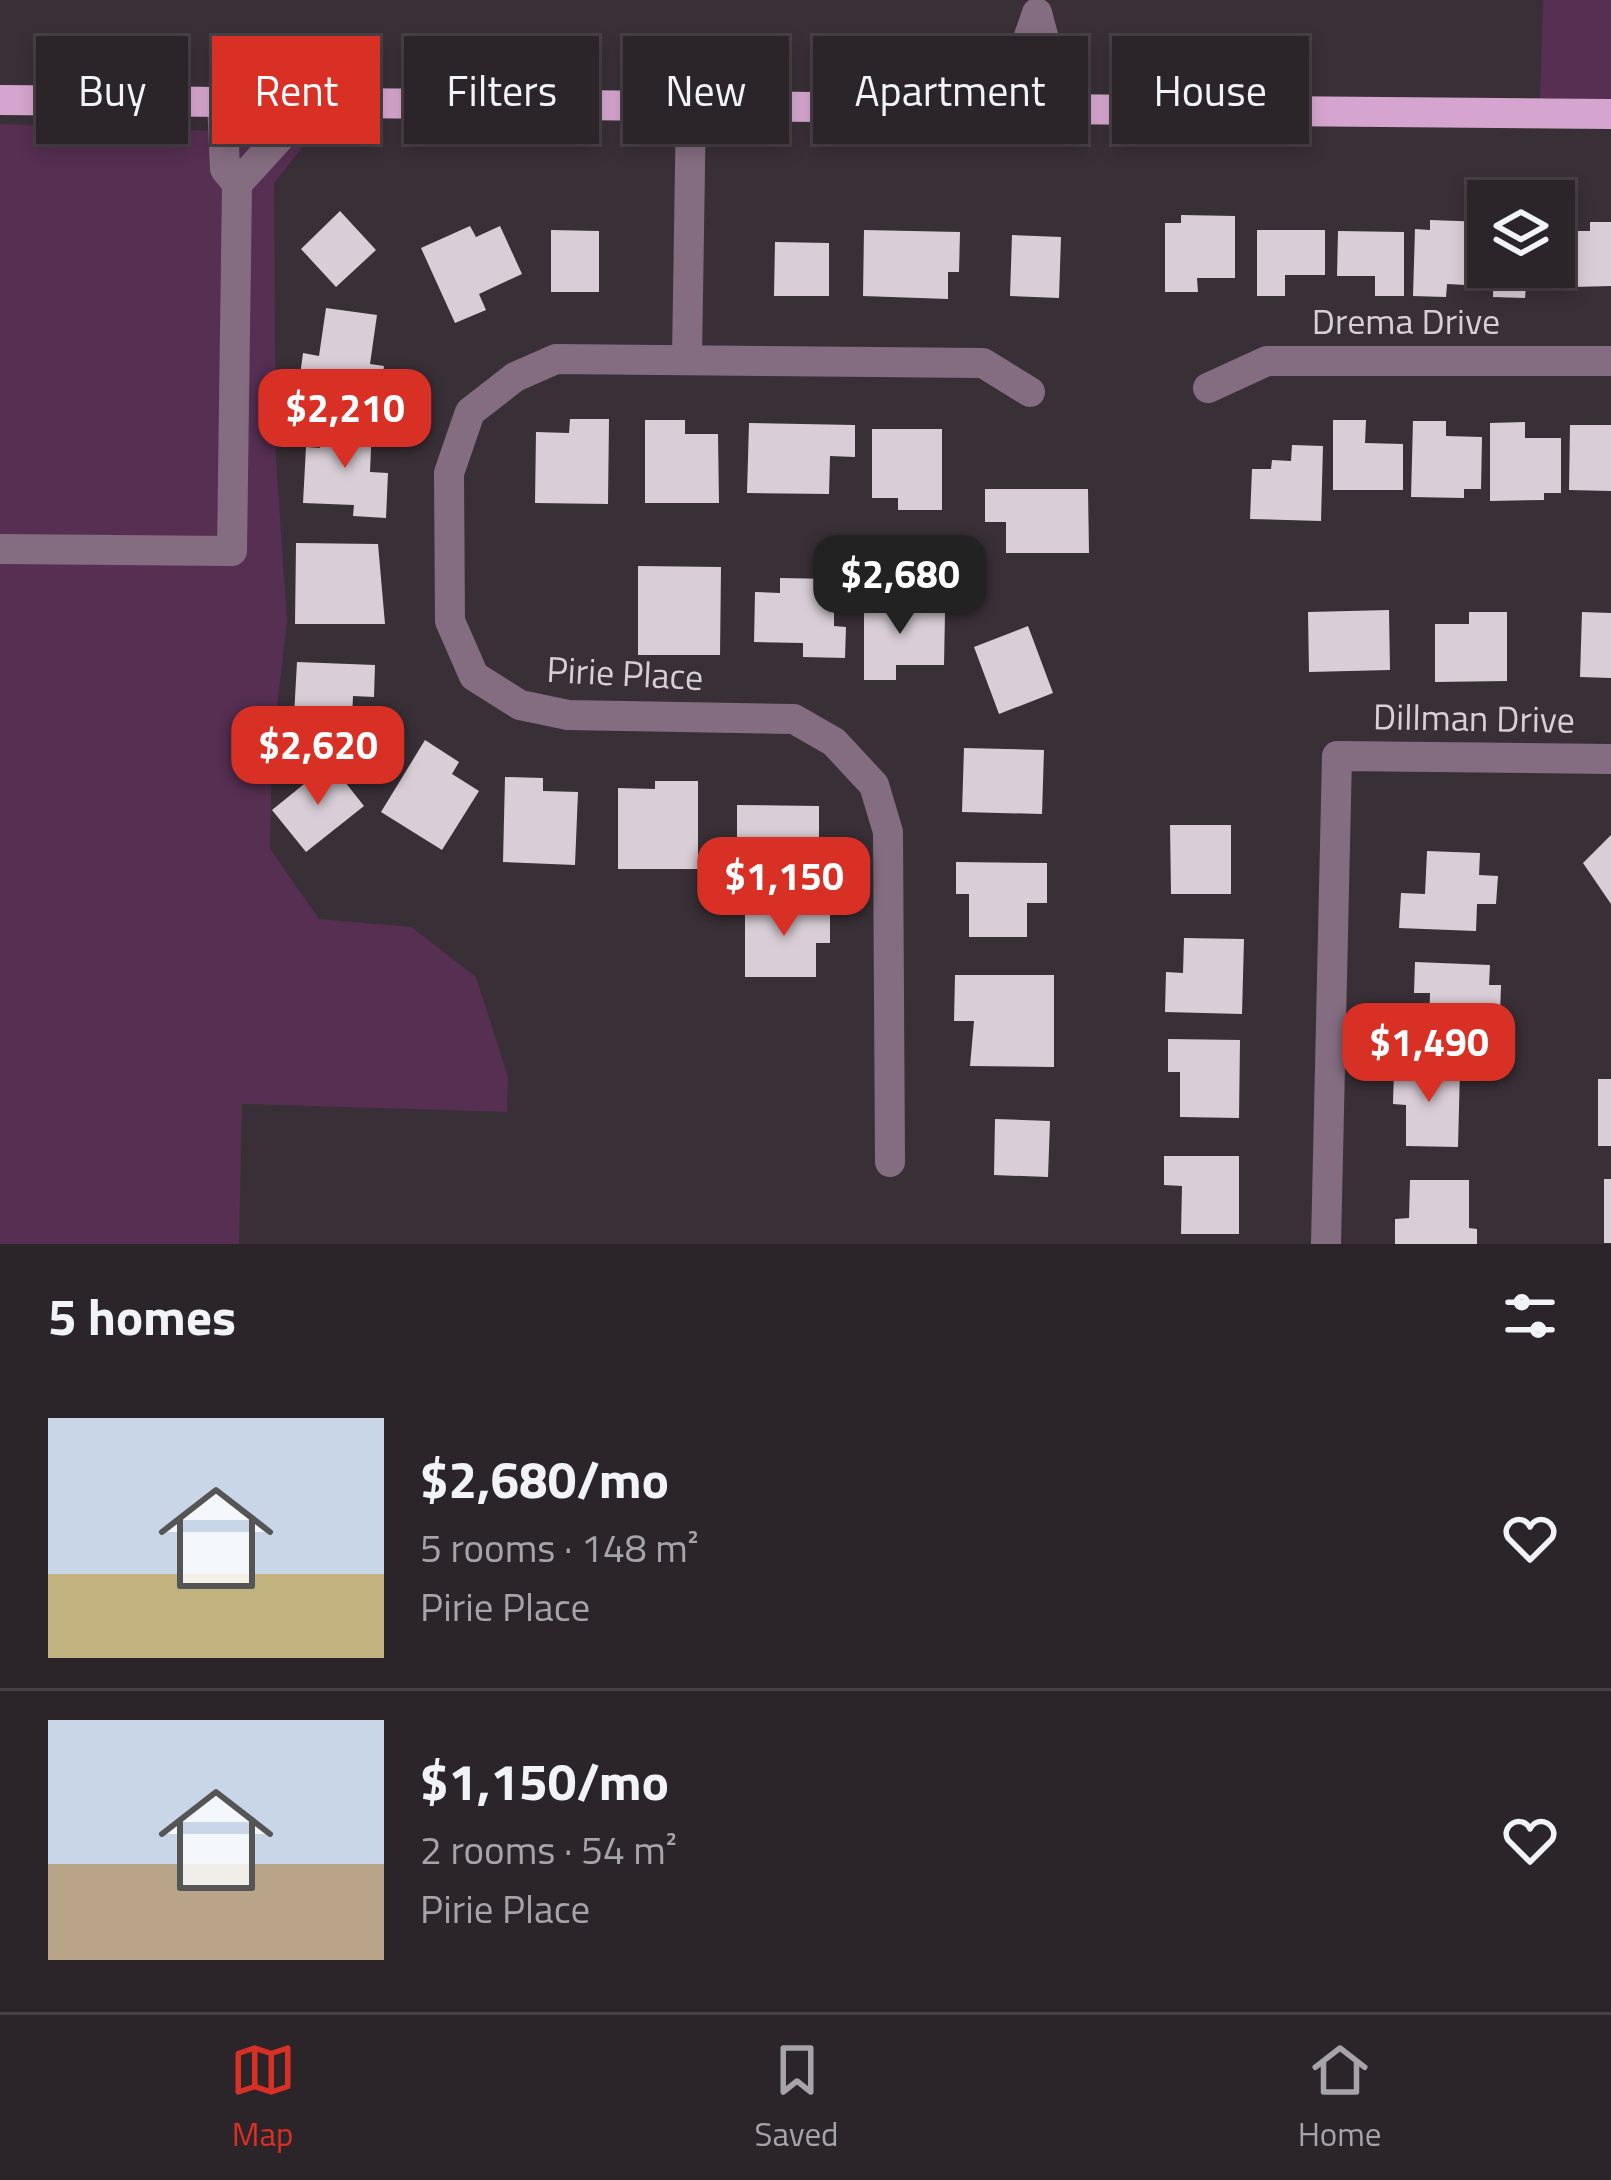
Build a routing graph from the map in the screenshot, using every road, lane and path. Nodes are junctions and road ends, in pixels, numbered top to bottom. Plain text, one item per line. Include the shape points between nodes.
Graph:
1 (1037, 7) edge
2 (1028, 36) edge
3 (0, 100) edge
4 (212, 102) edge
5 (380, 102) edge
6 (623, 104) edge
7 (1088, 106) edge
8 (1611, 114) edge
9 (224, 144) edge
10 (274, 144) edge
11 (690, 144) edge
12 (237, 184) junction
13 (687, 358) junction
14 (1611, 361) edge
15 (1208, 388) dead end
16 (1030, 392) dead end
17 (0, 549) edge
18 (1611, 759) edge
19 (890, 1162) dead end
20 (1326, 1244) edge

1 - 2 street
3 - 4 main road
5 - 6 main road
7 - 8 main road
9 - 12 street via 225,169
10 - 12 street
11 - 13 street
12 - 17 street via 232,551
13 - 16 street, Pirie Place via 983,363
13 - 19 street, Pirie Place via 556,359 515,377 470,412 448,472 450,621 475,676 520,705 568,715 794,719 834,742 874,785 888,832
14 - 15 street, Drema Drive via 1267,361
18 - 20 street, Dillman Drive via 1337,756

